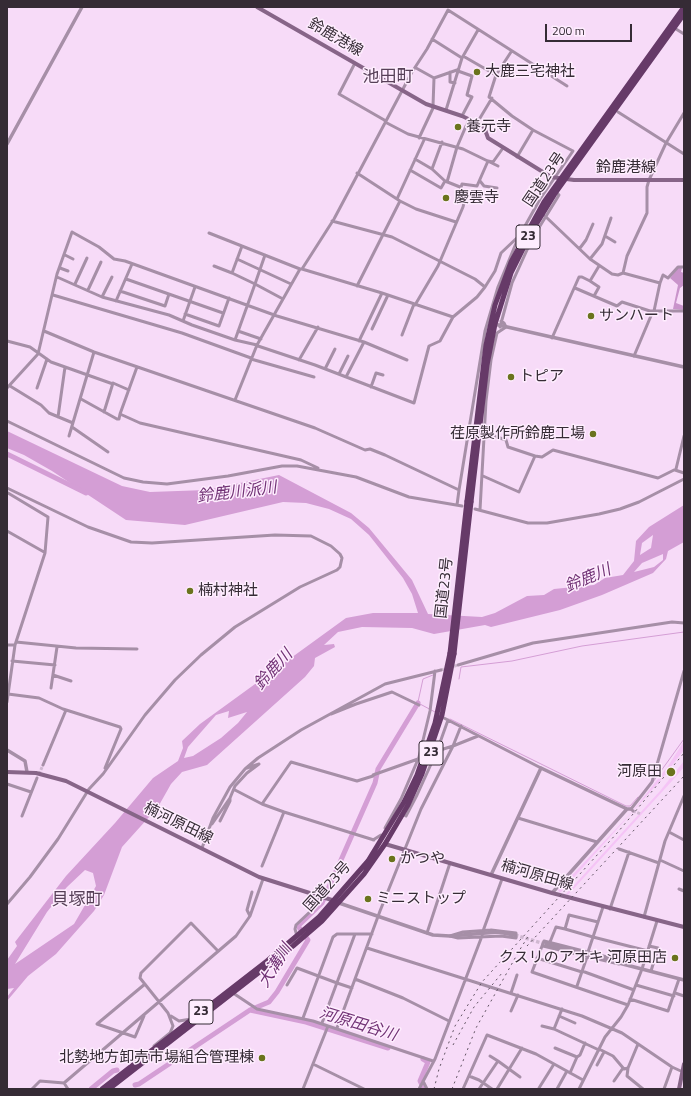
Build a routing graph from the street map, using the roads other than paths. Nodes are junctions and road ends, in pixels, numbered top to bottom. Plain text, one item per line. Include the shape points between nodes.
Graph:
1 (82, 7) edge
2 (258, 7) edge
3 (684, 7) edge
4 (684, 14) edge
5 (676, 29) dead end
6 (478, 30) junction
7 (684, 34) edge
8 (432, 39) junction
9 (511, 52) junction
10 (462, 57) junction
11 (355, 63) junction
12 (416, 68) junction
13 (458, 70) junction
14 (450, 72) junction
15 (496, 75) junction
16 (434, 78) junction
17 (455, 83) junction
18 (568, 86) dead end
19 (402, 90) junction
20 (492, 98) junction
21 (433, 106) junction
22 (446, 110) junction
23 (618, 112) dead end
24 (684, 113) edge
25 (462, 116) junction
26 (469, 119) junction
27 (386, 121) junction
28 (477, 123) junction
29 (533, 130) junction
30 (419, 138) junction
31 (424, 140) junction
32 (442, 142) junction
33 (666, 143) junction
34 (7, 144) edge
35 (457, 147) junction
36 (503, 148) junction
37 (684, 154) edge
38 (517, 157) junction
39 (415, 159) junction
40 (488, 162) junction
41 (498, 166) dead end
42 (432, 168) junction
43 (410, 170) junction
44 (357, 173) junction
45 (559, 179) junction
46 (649, 180) junction
47 (684, 180) edge
48 (446, 181) junction
49 (480, 181) junction
50 (460, 187) junction
51 (496, 188) dead end
52 (556, 192) junction
53 (399, 200) junction
54 (545, 216) junction
55 (611, 218) dead end
56 (332, 221) junction
57 (456, 222) junction
58 (593, 224) dead end
59 (209, 233) dead end
60 (384, 234) junction
61 (520, 235) junction
62 (605, 236) junction
63 (616, 242) dead end
64 (242, 246) junction
65 (580, 248) junction
66 (64, 255) junction
67 (265, 255) junction
68 (87, 258) dead end
69 (73, 259) dead end
70 (237, 259) junction
71 (590, 259) junction
72 (439, 261) junction
73 (101, 262) dead end
74 (132, 264) junction
75 (214, 266) dead end
76 (598, 266) junction
77 (684, 267) edge
78 (60, 268) junction
79 (301, 269) junction
80 (260, 270) junction
81 (68, 271) dead end
82 (232, 273) junction
83 (623, 273) junction
84 (57, 277) junction
85 (112, 277) dead end
86 (126, 279) junction
87 (590, 280) junction
88 (660, 283) junction
89 (75, 284) junction
90 (255, 284) junction
91 (291, 284) junction
92 (357, 286) junction
93 (195, 287) junction
94 (485, 287) junction
95 (575, 288) junction
96 (88, 290) junction
97 (120, 291) junction
98 (382, 293) junction
99 (169, 294) junction
100 (53, 295) junction
101 (388, 295) junction
102 (594, 296) junction
103 (102, 297) junction
104 (229, 298) junction
105 (283, 299) junction
106 (116, 301) junction
107 (190, 301) junction
108 (504, 301) junction
109 (415, 304) junction
110 (248, 305) junction
111 (654, 311) junction
112 (684, 311) edge
113 (223, 313) junction
114 (185, 314) junction
115 (274, 314) junction
116 (453, 317) junction
117 (183, 321) junction
118 (497, 323) junction
119 (318, 327) junction
120 (506, 327) junction
121 (372, 329) dead end
122 (44, 331) junction
123 (238, 331) junction
124 (500, 331) junction
125 (402, 335) dead end
126 (261, 338) junction
127 (552, 338) junction
128 (235, 340) junction
129 (359, 340) junction
130 (7, 341) edge
131 (364, 342) junction
132 (258, 346) junction
133 (335, 349) dead end
134 (38, 352) junction
135 (94, 352) junction
136 (348, 356) dead end
137 (634, 356) junction
138 (47, 359) junction
139 (251, 359) junction
140 (299, 360) junction
141 (407, 360) dead end
142 (65, 367) junction
143 (137, 367) junction
144 (684, 367) edge
145 (325, 369) junction
146 (339, 374) junction
147 (87, 375) junction
148 (383, 375) dead end
149 (346, 377) junction
150 (314, 378) dead end
151 (113, 384) junction
152 (9, 387) edge
153 (371, 387) junction
154 (37, 388) dead end
155 (129, 390) junction
156 (81, 399) junction
157 (235, 400) junction
158 (104, 412) junction
159 (120, 414) junction
160 (58, 417) junction
161 (7, 421) edge
162 (72, 425) junction
163 (485, 433) junction
164 (69, 436) dead end
165 (684, 436) edge
166 (108, 452) dead end
167 (535, 456) junction
168 (319, 469) junction
169 (674, 470) junction
170 (684, 473) edge
171 (483, 476) junction
172 (684, 479) edge
173 (7, 488) edge
174 (459, 490) junction
175 (8, 493) dead end
176 (456, 505) junction
177 (462, 506) dead end
178 (475, 509) dead end
179 (480, 510) junction
180 (7, 531) edge
181 (44, 552) junction
182 (684, 623) edge
183 (16, 644) junction
184 (7, 645) edge
185 (57, 647) junction
186 (138, 650) dead end
187 (452, 653) junction
188 (12, 661) junction
189 (54, 665) junction
190 (458, 665) tunnel mouth
191 (12, 666) junction
192 (7, 667) edge
193 (441, 670) tunnel mouth
194 (684, 671) edge
195 (435, 672) junction
196 (53, 675) junction
197 (71, 681) dead end
198 (51, 688) dead end
199 (8, 694) edge
200 (7, 702) edge
201 (419, 705) dead end
202 (66, 710) junction
203 (431, 710) junction
204 (329, 714) junction
205 (435, 714) dead end
206 (461, 726) junction
207 (478, 736) junction
208 (452, 746) junction
209 (7, 750) edge
210 (437, 751) junction
211 (418, 759) junction
212 (43, 765) tunnel mouth
213 (541, 768) junction
214 (245, 769) junction
215 (7, 772) edge
216 (27, 772) junction
217 (102, 774) junction
218 (37, 778) tunnel mouth
219 (7, 784) edge
220 (235, 790) junction
221 (31, 792) junction
222 (90, 793) junction
223 (684, 796) edge
224 (230, 798) junction
225 (262, 804) junction
226 (630, 810) junction
227 (284, 812) junction
228 (402, 814) junction
229 (22, 816) dead end
230 (518, 818) junction
231 (220, 821) dead end
232 (209, 827) junction
233 (669, 832) junction
234 (373, 840) junction
235 (684, 840) edge
236 (597, 842) junction
237 (383, 843) junction
238 (200, 848) junction
239 (404, 849) junction
240 (619, 849) dead end
241 (629, 852) junction
242 (660, 862) junction
243 (450, 863) junction
244 (262, 866) dead end
245 (684, 871) edge
246 (491, 875) junction
247 (263, 879) junction
248 (502, 879) junction
249 (679, 889) dead end
250 (684, 891) edge
251 (252, 892) dead end
252 (552, 894) junction
253 (321, 897) junction
254 (337, 902) junction
255 (7, 904) edge
256 (603, 907) junction
257 (610, 909) junction
258 (250, 916) junction
259 (378, 916) junction
260 (644, 917) junction
261 (657, 921) junction
262 (598, 922) junction
263 (684, 928) edge
264 (565, 929) junction
265 (483, 931) junction
266 (427, 933) junction
267 (302, 934) junction
268 (355, 934) junction
269 (372, 934) junction
270 (514, 935) tunnel mouth
271 (450, 936) junction
272 (482, 936) junction
273 (593, 937) junction
274 (547, 944) junction
275 (649, 946) junction
276 (367, 948) junction
277 (218, 951) junction
278 (648, 951) junction
279 (588, 952) junction
280 (587, 957) junction
281 (536, 958) junction
282 (624, 965) junction
283 (642, 969) junction
284 (651, 971) junction
285 (582, 972) junction
286 (517, 975) dead end
287 (318, 976) junction
288 (355, 979) junction
289 (466, 979) junction
290 (680, 979) junction
291 (684, 980) edge
292 (337, 983) junction
293 (145, 984) junction
294 (287, 985) dead end
295 (636, 985) junction
296 (577, 986) junction
297 (352, 988) junction
298 (634, 990) junction
299 (233, 993) junction
300 (511, 993) junction
301 (674, 994) junction
302 (518, 995) junction
303 (684, 996) edge
304 (630, 999) junction
305 (159, 1001) junction
306 (628, 1005) junction
307 (562, 1009) junction
308 (511, 1011) dead end
309 (168, 1013) junction
310 (144, 1014) junction
311 (559, 1016) junction
312 (193, 1018) junction
313 (303, 1018) junction
314 (449, 1021) junction
315 (322, 1023) junction
316 (575, 1023) dead end
317 (542, 1026) dead end
318 (327, 1028) junction
319 (337, 1028) junction
320 (611, 1028) junction
321 (554, 1029) junction
322 (122, 1033) junction
323 (585, 1043) junction
324 (638, 1044) junction
325 (522, 1048) junction
326 (555, 1048) dead end
327 (599, 1049) junction
328 (604, 1052) junction
329 (490, 1056) dead end
330 (577, 1057) junction
331 (140, 1060) junction
332 (433, 1061) junction
333 (498, 1061) junction
334 (313, 1064) junction
335 (554, 1064) junction
336 (684, 1064) edge
337 (597, 1066) dead end
338 (672, 1067) junction
339 (623, 1068) junction
340 (628, 1068) junction
341 (510, 1070) junction
342 (569, 1072) junction
343 (683, 1072) edge
344 (469, 1076) junction
345 (520, 1077) dead end
346 (584, 1080) junction
347 (614, 1081) dead end
348 (483, 1082) junction
349 (64, 1083) junction
350 (422, 1085) edge
351 (539, 1088) dead end
352 (581, 1088) edge
353 (32, 1089) edge
354 (68, 1089) edge
355 (102, 1089) edge
356 (110, 1089) edge
357 (302, 1089) edge
358 (364, 1089) edge
359 (427, 1089) edge
360 (463, 1089) edge
361 (479, 1089) edge
362 (492, 1089) edge
363 (497, 1089) edge
364 (557, 1089) edge
365 (643, 1089) edge
366 (664, 1089) edge
367 (679, 1089) edge

1 - 34 street
2 - 11 main road, 鈴鹿港線
3 - 45 highway, 国道23号 / 23
4 - 45 highway, 国道23号 / 23
5 - 7 street
6 - 8 street via 448,10
6 - 9 street
6 - 10 street
8 - 10 street
8 - 12 street
9 - 15 street
9 - 18 street
10 - 13 street
10 - 15 street
11 - 19 main road, 鈴鹿港線
11 - 27 street via 339,94
12 - 16 street
12 - 19 street
13 - 14 street
13 - 17 street
13 - 25 street via 472,76 467,95 472,97
14 - 16 street
14 - 17 street via 450,82
15 - 20 street via 489,97
16 - 21 street
17 - 22 street
19 - 21 main road, 鈴鹿港線
19 - 27 street
20 - 28 street
20 - 29 street
21 - 22 main road, 鈴鹿港線
21 - 30 street
22 - 25 main road, 鈴鹿港線
23 - 33 street
24 - 33 street
25 - 26 main road, 鈴鹿港線
26 - 28 main road, 鈴鹿港線
26 - 35 street
27 - 30 street
27 - 44 street
28 - 36 main road, 鈴鹿港線 via 484,127 488,138
29 - 38 street
29 - 45 street via 574,152
30 - 31 street
31 - 32 street
31 - 39 street
32 - 35 street
32 - 42 street
33 - 37 street
33 - 46 street
35 - 40 street
35 - 48 street
36 - 38 main road, 鈴鹿港線
36 - 40 street via 493,162
38 - 45 main road, 鈴鹿港線
39 - 42 street
39 - 43 street
40 - 41 street
40 - 49 street
42 - 48 street
43 - 48 street via 441,188
43 - 53 street
44 - 53 street
44 - 56 street
45 - 46 main road, 鈴鹿港線
45 - 52 highway, 国道23号 / 23
45 - 61 street
45 - 118 highway, 国道23号 / 23 via 518,247 503,283
46 - 47 main road, 鈴鹿港線
46 - 83 street via 647,214 627,256
48 - 50 street
49 - 50 street via 477,186 462,184
49 - 51 street via 484,186
50 - 57 street via 459,194 464,203
52 - 54 street via 559,195
52 - 108 highway, 国道23号 / 23 via 525,243 512,273
53 - 57 street via 416,209
53 - 60 street
54 - 65 street
54 - 108 street via 524,254
55 - 62 street
56 - 60 street
56 - 79 street
57 - 72 street
58 - 65 street
59 - 64 street
60 - 72 street
60 - 92 street
61 - 94 street via 501,253 495,271
61 - 174 street via 498,287 485,331
62 - 63 street
62 - 71 street
64 - 67 street
64 - 70 street
65 - 71 street
66 - 69 street
66 - 74 street via 72,232 99,247 111,258
66 - 78 street
67 - 79 street
67 - 80 street
68 - 89 street
70 - 80 street
70 - 82 street
71 - 76 street
72 - 94 street via 475,279
72 - 109 street
73 - 96 street
74 - 86 street
74 - 93 street
75 - 82 street
76 - 83 street via 612,274
76 - 87 street
77 - 88 street via 678,267 668,278 663,275
78 - 81 street
78 - 84 street
79 - 91 street
79 - 92 street
80 - 90 street
80 - 91 street
82 - 90 street
83 - 88 street
84 - 89 street
84 - 100 street
85 - 103 street
86 - 97 street
86 - 99 street
87 - 95 street via 579,277
87 - 102 street via 599,287
88 - 111 street
89 - 96 street
90 - 105 street
90 - 110 street
91 - 105 street
92 - 98 street
93 - 104 street
93 - 107 street
94 - 116 street
95 - 102 street
95 - 127 street
96 - 103 street
97 - 99 street via 165,306
97 - 106 street
98 - 101 street
98 - 129 street
99 - 107 street
100 - 122 street
100 - 139 street via 182,333
101 - 109 street
101 - 121 street
102 - 111 street via 617,306 622,302
103 - 106 street
104 - 110 street
104 - 113 street
105 - 115 street
106 - 117 street via 147,308
107 - 113 street
107 - 114 street
108 - 118 highway, 国道23号 / 23
109 - 116 street
109 - 125 street
110 - 115 street
110 - 123 street
111 - 112 street
111 - 137 street
113 - 114 street via 219,326
114 - 117 street
115 - 119 street
115 - 126 street
116 - 153 street via 440,341 429,346 414,403
117 - 128 street
118 - 120 street
118 - 124 street
118 - 187 highway, 国道23号 / 23, bridge via 483,361
119 - 129 street
119 - 140 street
120 - 124 street
120 - 127 street
122 - 134 street
122 - 135 street
123 - 126 street
123 - 128 street
124 - 163 street via 497,333 491,360
126 - 132 street
127 - 137 street
128 - 132 street
129 - 131 street
130 - 134 street via 30,347
131 - 141 street
131 - 149 street
132 - 139 street
132 - 140 street
133 - 145 street
134 - 138 street
134 - 152 street
135 - 143 street
135 - 147 street
136 - 146 street
137 - 144 street
138 - 142 street
138 - 154 street
139 - 150 street
139 - 157 street
140 - 145 street
142 - 147 street
142 - 160 street
143 - 155 street
143 - 157 street
145 - 146 street
146 - 149 street
147 - 151 street
147 - 156 street
148 - 153 street via 376,373
149 - 153 street
151 - 155 street
151 - 158 street
152 - 160 street
155 - 159 street
156 - 158 street
156 - 162 street
157 - 174 street via 315,428 365,450 370,449 385,455
158 - 159 street via 117,419
159 - 168 street via 140,423 301,460
160 - 162 street
161 - 168 street via 124,478 143,482 167,484 282,466
162 - 164 street
162 - 166 street
163 - 167 street via 506,440 508,447
163 - 171 street
165 - 169 street
167 - 169 street via 542,457 553,450 657,478
167 - 171 street via 519,492
168 - 176 street via 356,477 409,498
169 - 170 street
171 - 179 street
172 - 179 street via 620,509 570,520 537,524
173 - 217 street via 88,527 131,542 299,535 317,538 340,554 341,563 337,570 300,587 265,608 201,655 160,697
174 - 176 street
175 - 181 street via 48,517
176 - 177 street
178 - 179 street
180 - 181 street
181 - 183 street
182 - 190 street via 672,622 533,643
183 - 184 street
183 - 185 street
183 - 188 street
185 - 186 street
185 - 189 street
187 - 228 highway, 国道23号 / 23 via 446,698 434,743
187 - 237 highway, 国道23号 / 23 via 425,755
188 - 189 street
188 - 191 street
189 - 196 street
191 - 192 street
191 - 199 street
193 - 195 street
194 - 226 street via 651,785
195 - 203 street
195 - 204 street via 385,684
196 - 197 street
196 - 198 street
199 - 200 street
199 - 202 street via 39,698
201 - 204 street via 392,692 356,704 337,714
202 - 212 street
202 - 217 street via 121,729
203 - 205 street
203 - 211 street
204 - 214 street via 272,748
206 - 207 street
206 - 208 street
206 - 210 street via 446,719
207 - 208 street
207 - 213 street
208 - 210 street
208 - 239 street
209 - 216 street via 26,761
210 - 228 street via 406,816
211 - 225 street via 357,781 292,762
211 - 234 street via 392,816 380,837
213 - 226 street
213 - 230 street
214 - 220 street via 258,764 235,786
214 - 232 street via 230,787
215 - 216 main road, 楠河原田線
216 - 222 main road, 楠河原田線 via 52,776
217 - 222 street
218 - 221 street
219 - 221 street
220 - 224 street
220 - 225 street
221 - 229 street
222 - 238 main road, 楠河原田線
222 - 255 street via 30,877
223 - 233 street
224 - 231 street
224 - 232 street
225 - 227 street
226 - 236 street
227 - 234 street
227 - 244 street
228 - 237 highway, 国道23号 / 23
230 - 236 street
230 - 246 street
232 - 238 street
233 - 235 street
233 - 242 street
234 - 237 street
236 - 252 street
237 - 239 main road, 楠河原田線
237 - 254 highway, 国道23号 / 23 via 364,874
238 - 247 main road, 楠河原田線
239 - 243 main road, 楠河原田線
239 - 259 street
240 - 241 street
241 - 242 street
241 - 257 street
242 - 245 street
242 - 260 street
243 - 246 main road, 楠河原田線
243 - 266 street
246 - 248 main road, 楠河原田線
247 - 253 main road, 楠河原田線
247 - 258 street
248 - 252 main road, 楠河原田線
248 - 265 street
249 - 250 street
251 - 258 street via 247,910
252 - 256 main road, 楠河原田線
253 - 254 main road, 楠河原田線
253 - 267 street via 314,908 296,924 294,928
254 - 259 street
254 - 267 highway, 国道23号 / 23
256 - 257 main road, 楠河原田線
256 - 262 street
257 - 260 main road, 楠河原田線
258 - 277 street via 236,936
259 - 266 street
259 - 269 street
260 - 261 main road, 楠河原田線
261 - 263 main road, 楠河原田線
261 - 275 street
262 - 264 street via 569,915
262 - 273 street
264 - 273 street
264 - 274 street via 556,927
265 - 271 street via 463,932
265 - 272 street via 517,934 515,938
266 - 271 street
267 - 299 highway, 国道23号 / 23
267 - 312 highway, 国道23号 / 23
268 - 269 street
268 - 287 street via 334,935
268 - 292 street
269 - 276 street
270 - 271 street via 498,932
271 - 272 street
272 - 289 street
273 - 278 street
273 - 279 street
274 - 279 street
274 - 280 street
274 - 281 street via 541,947
274 - 282 street
275 - 278 street
275 - 284 street via 658,948
276 - 288 street
276 - 289 street
277 - 293 street via 191,923 141,973 140,978
277 - 305 street
278 - 283 street
279 - 282 street via 611,958
280 - 282 street
280 - 285 street
281 - 285 street
281 - 296 street via 532,972
282 - 283 street
283 - 284 street
283 - 295 street
284 - 290 street
285 - 296 street
285 - 298 street
286 - 300 street
287 - 292 street
287 - 294 street via 297,968
287 - 313 street
288 - 297 street
288 - 314 street via 403,998
289 - 300 street
289 - 314 street
290 - 291 street
290 - 301 street
292 - 297 street
292 - 315 street
293 - 305 street
293 - 322 street via 97,1024
295 - 298 street
295 - 301 street
296 - 306 street
297 - 319 street
298 - 304 street
299 - 313 street via 257,1009
299 - 356 highway, 国道23号 / 23
300 - 302 street
301 - 303 street
301 - 304 street via 668,1011
302 - 307 street
302 - 308 street
304 - 306 street
305 - 309 street
305 - 310 street
306 - 320 street
307 - 311 street
307 - 320 street
309 - 312 street via 179,1021
309 - 331 street via 172,1020 172,1030
310 - 322 street
310 - 322 street via 135,1037
311 - 316 street
311 - 321 street
312 - 331 highway, 国道23号 / 23
313 - 315 street
314 - 332 street
315 - 318 street
317 - 321 street
318 - 319 street
318 - 334 street
319 - 332 street
320 - 324 street
320 - 327 street
321 - 323 street
322 - 349 street
323 - 327 street
323 - 330 street
324 - 338 street
324 - 340 street
325 - 335 street
325 - 341 street
325 - 344 street via 487,1035
326 - 330 street
327 - 328 street
327 - 346 street
328 - 337 street
328 - 339 street via 613,1056
329 - 333 street
330 - 342 street
331 - 355 highway, 国道23号 / 23
332 - 350 street
333 - 341 street
333 - 348 street
334 - 357 street
334 - 358 street
335 - 342 street
335 - 351 street
336 - 343 main road
338 - 343 street
338 - 366 street
339 - 340 street
339 - 347 street
340 - 365 street via 627,1076
341 - 345 street
341 - 363 street
342 - 346 street
342 - 364 street
343 - 367 main road
344 - 348 street
344 - 360 street
346 - 352 street
348 - 361 street
348 - 362 street
349 - 353 street via 40,1081
349 - 354 street
350 - 359 street

